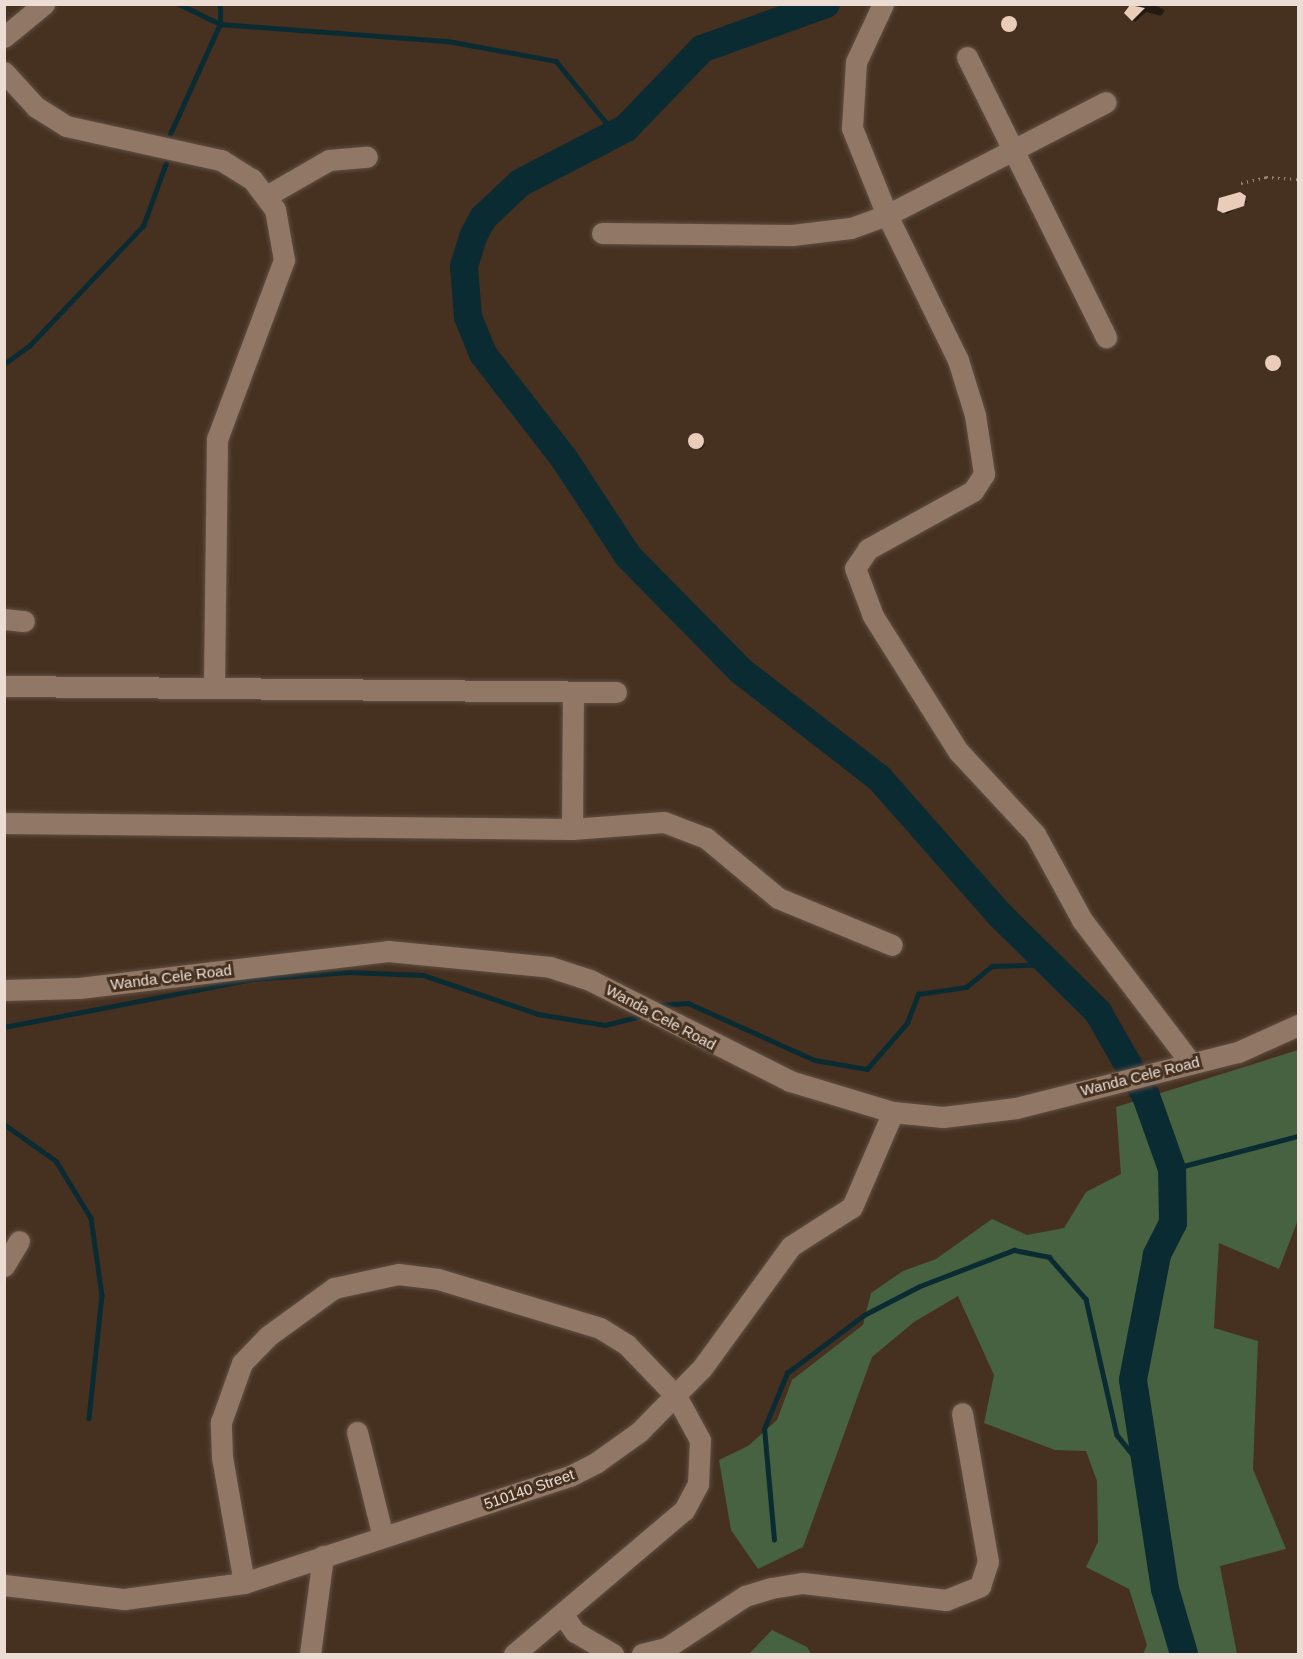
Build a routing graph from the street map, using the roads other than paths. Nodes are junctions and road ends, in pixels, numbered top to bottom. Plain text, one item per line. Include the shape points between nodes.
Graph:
1 (44, 4) edge
2 (883, 4) edge
3 (4, 37) edge
4 (967, 57) dead end
5 (4, 72) edge
6 (1106, 102) dead end
7 (1011, 150) junction
8 (367, 157) dead end
9 (268, 195) junction
10 (887, 215) junction
11 (602, 233) dead end
12 (1106, 337) dead end
13 (4, 686) edge
14 (213, 686) junction
15 (616, 692) dead end
16 (573, 693) junction
17 (4, 824) edge
18 (572, 829) junction
19 (892, 945) dead end
20 (4, 990) edge
21 (1299, 1025) edge
22 (1191, 1063) junction
23 (893, 1112) junction
24 (19, 1241) dead end
25 (4, 1266) edge
26 (676, 1396) junction
27 (962, 1413) dead end
28 (357, 1432) dead end
29 (383, 1537) junction
30 (323, 1556) junction
31 (244, 1583) junction
32 (4, 1585) edge
33 (562, 1615) junction
34 (310, 1654) edge
35 (514, 1654) edge
36 (613, 1654) edge
37 (642, 1654) edge

1 - 3 street
2 - 10 street via 856,62 852,128
4 - 7 street
5 - 9 street via 36,107 66,126 221,160
6 - 7 street
7 - 10 street
7 - 12 street
8 - 9 street via 318,165
9 - 14 street via 282,229 284,260 217,440
10 - 11 street via 825,234
10 - 22 street via 958,360 975,415 984,474 973,491 868,549 855,568 858,580 873,616 958,751 1035,834 1082,920
13 - 14 street
14 - 16 street
15 - 16 street
16 - 18 street
17 - 18 street
18 - 19 street via 664,822 688,826 778,898
20 - 23 street, Wanda Cele Road via 79,988 388,951 550,967 600,985 790,1081
21 - 22 street, Wanda Cele Road via 1238,1052
22 - 23 street, Wanda Cele Road via 978,1116
23 - 26 street, 510140 Street via 852,1207 791,1246
24 - 25 street
26 - 29 street, 510140 Street via 639,1432 570,1476
26 - 31 street via 627,1345 573,1317 438,1279 398,1274 334,1288 268,1336 242,1363 228,1391 221,1422 222,1467
26 - 33 street via 699,1440 698,1484 684,1510 654,1540
27 - 37 street via 988,1562 980,1586 946,1600 803,1583 771,1588 745,1596 666,1648
28 - 29 street
29 - 30 street, 510140 Street
30 - 31 street, 510140 Street
30 - 34 street
31 - 32 street, 510140 Street via 124,1599
33 - 35 street via 539,1629
33 - 36 street via 575,1632

